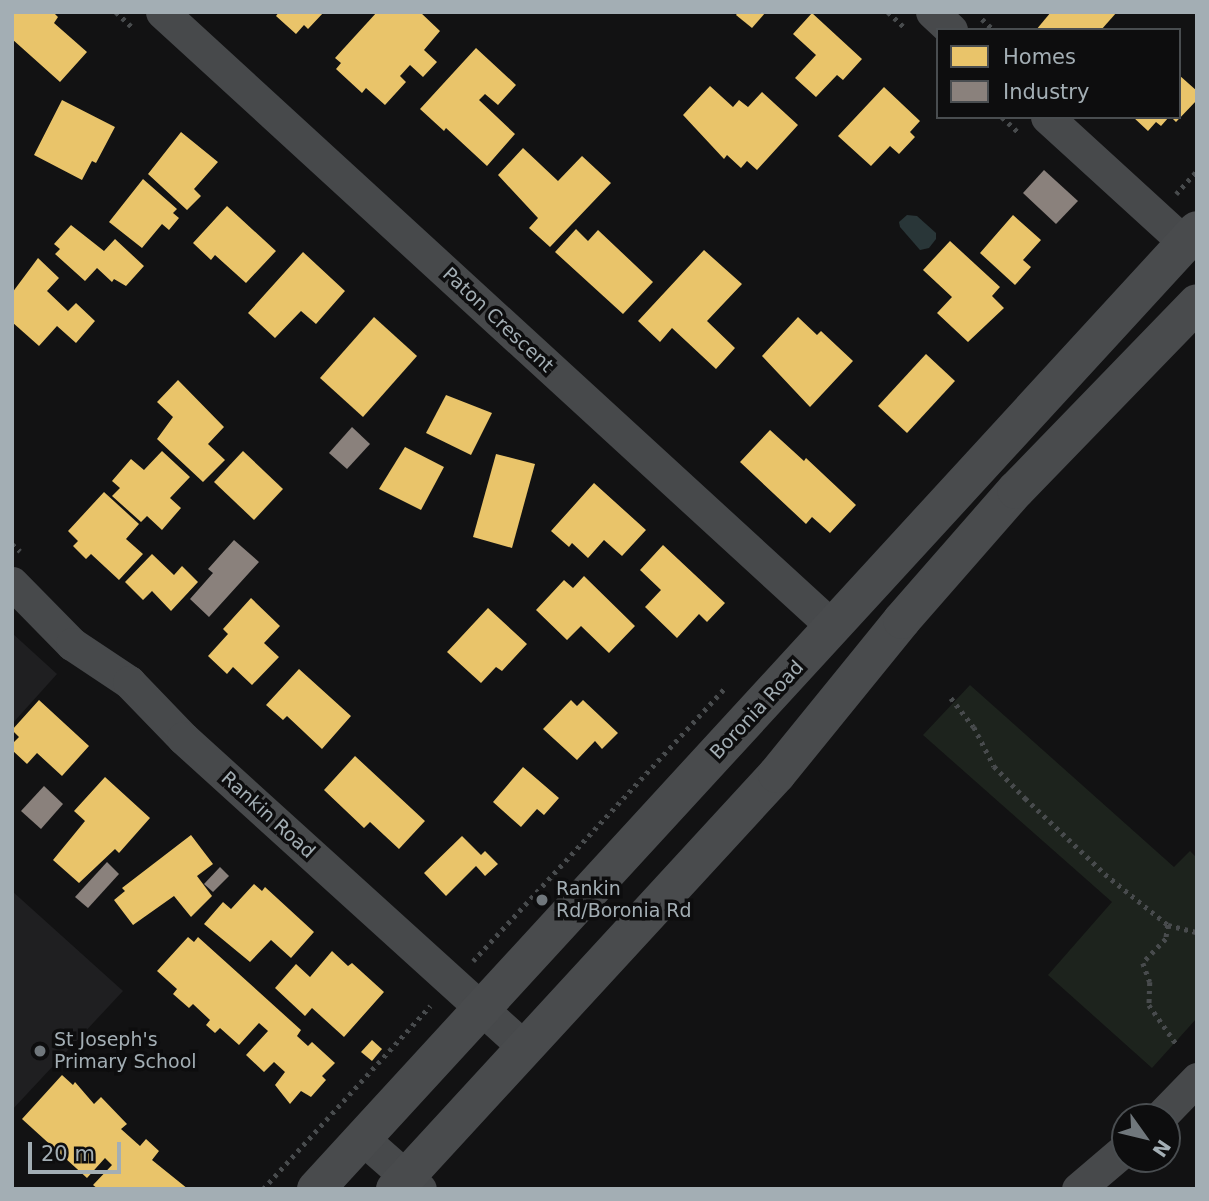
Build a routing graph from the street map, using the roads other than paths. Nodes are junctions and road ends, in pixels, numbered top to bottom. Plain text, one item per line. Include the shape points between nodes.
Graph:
1 (162, 12) edge
2 (932, 12) edge
3 (949, 28) edge
4 (1049, 119) edge
5 (1191, 236) edge
6 (1197, 303) edge
7 (12, 583) edge
8 (833, 627) junction
9 (480, 1009) junction
10 (525, 1048) junction
11 (1197, 1079) edge
12 (1174, 1103) edge
13 (362, 1138) junction
14 (1111, 1161) edge
15 (407, 1185) edge
16 (316, 1189) edge
17 (1078, 1189) edge

1 - 8 street, Paton Crescent
2 - 3 street
4 - 5 street
5 - 8 main road, Boronia Road
6 - 10 main road via 1016,490 902,620 777,774
7 - 9 street, Rankin Road via 72,645 129,682 183,738
8 - 9 main road, Boronia Road
9 - 10 street, Rankin Road
9 - 13 main road, Boronia Road
10 - 15 main road
11 - 12 street
13 - 15 street
13 - 16 main road, Boronia Road
14 - 17 street

